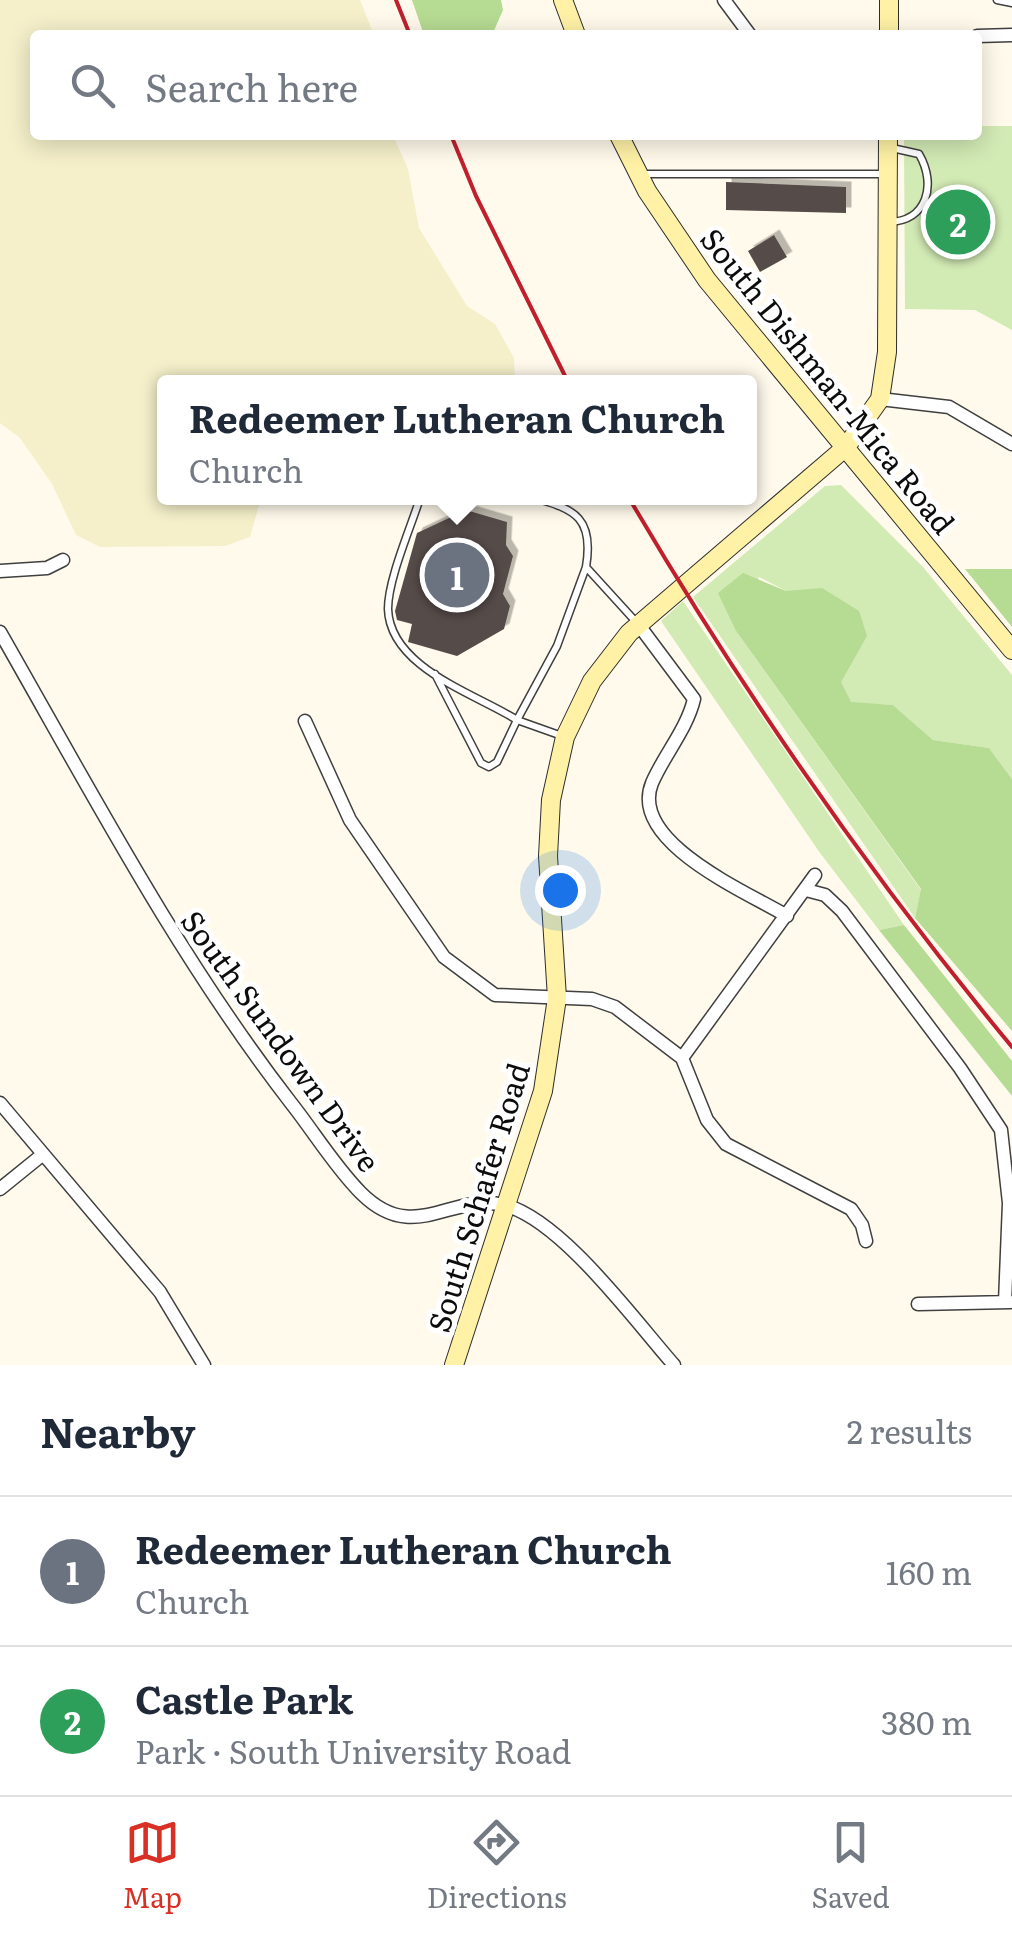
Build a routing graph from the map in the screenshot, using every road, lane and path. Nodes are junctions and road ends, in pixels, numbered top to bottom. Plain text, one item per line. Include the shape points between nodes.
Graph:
1 (563, 0) edge
2 (724, 0) edge
3 (890, 0) edge
4 (997, 0) edge
5 (1012, 3) edge
6 (574, 30) edge
7 (746, 30) edge
8 (889, 30) edge
9 (1012, 35) edge
10 (982, 36) edge
11 (622, 140) edge
12 (888, 142) edge
13 (639, 174) junction
14 (888, 174) junction
15 (888, 222) junction
16 (880, 399) junction
17 (1012, 444) edge
18 (846, 447) junction
19 (418, 505) edge
20 (560, 505) edge
21 (63, 560) dead end
22 (586, 566) junction
23 (0, 571) edge
24 (638, 624) junction
25 (0, 632) edge
26 (1012, 650) edge
27 (435, 674) junction
28 (305, 720) dead end
29 (517, 720) junction
30 (565, 736) junction
31 (816, 875) dead end
32 (806, 890) junction
33 (787, 916) junction
34 (557, 998) junction
35 (682, 1058) junction
36 (0, 1103) edge
37 (42, 1155) junction
38 (0, 1189) edge
39 (506, 1205) junction
40 (866, 1241) dead end
41 (1009, 1302) edge
42 (918, 1304) dead end
43 (204, 1365) edge
44 (454, 1365) edge
45 (674, 1365) edge

1 - 6 street
2 - 7 street
3 - 8 street
4 - 5 lane
9 - 10 street
11 - 13 street, South Dishman-Mica Road
12 - 14 street
12 - 15 lane via 914,150 926,179 917,216
13 - 14 lane
13 - 18 street, South Dishman-Mica Road via 707,280
14 - 15 street
15 - 16 street
16 - 17 street via 949,407
16 - 18 street, South Schafer Road
18 - 24 street, South Schafer Road
18 - 26 street, South Dishman-Mica Road
19 - 27 lane via 388,614 413,660
20 - 22 lane via 578,516 588,534
21 - 23 street via 47,568
22 - 24 lane
22 - 29 lane via 557,646
24 - 30 street, South Schafer Road via 592,681
24 - 33 street via 694,699 650,788 650,816 670,844
25 - 39 street, South Sundown Drive via 166,924 262,1066 362,1194 388,1212 417,1220
27 - 29 lane
27 - 29 lane via 481,763 497,762
28 - 34 street via 350,820 444,957 495,995
29 - 30 lane
30 - 34 street, South Schafer Road via 550,800
31 - 32 street
32 - 33 street
32 - 41 street via 842,910 1000,1130 1009,1203
33 - 35 street
34 - 35 street via 615,1007
34 - 39 street, South Schafer Road via 543,1091
35 - 40 street via 707,1120 726,1144 850,1210
36 - 37 street
37 - 38 street
37 - 43 street via 160,1292
39 - 44 street, South Schafer Road
39 - 45 street via 566,1242
41 - 42 street

